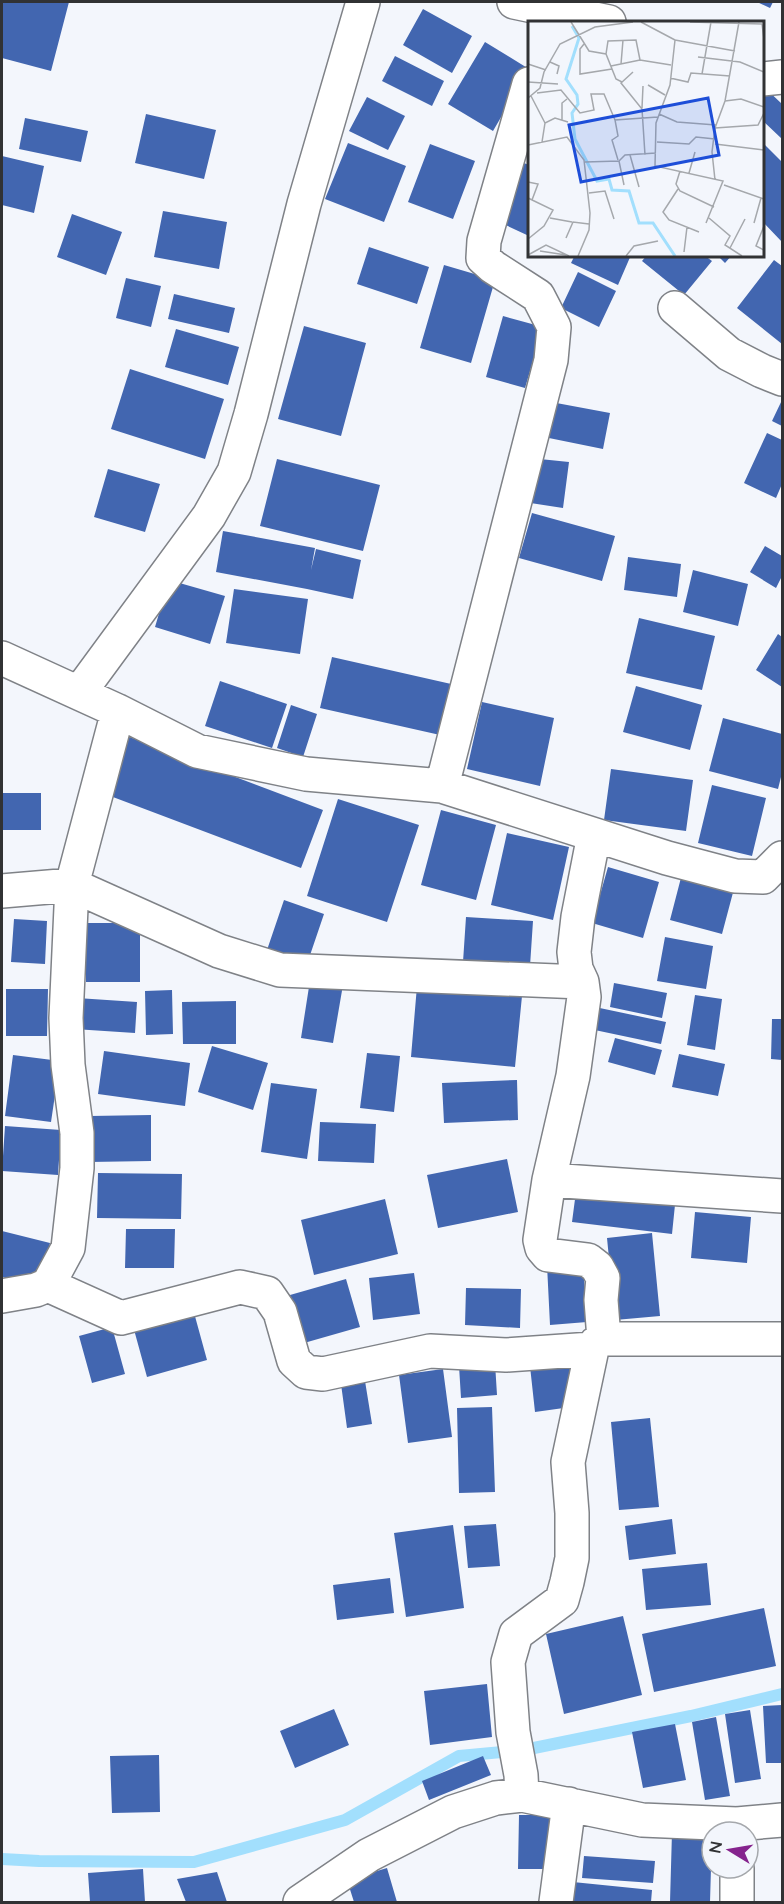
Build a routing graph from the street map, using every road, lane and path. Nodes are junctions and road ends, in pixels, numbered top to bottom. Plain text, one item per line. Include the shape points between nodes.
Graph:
1 (363, 2) edge
2 (514, 2) edge
3 (624, 2) edge
4 (549, 16) edge
5 (599, 21) edge
6 (619, 21) edge
7 (783, 77) edge
8 (763, 80) edge
9 (528, 87) edge
10 (675, 308) dead end
11 (783, 379) edge
12 (2, 658) edge
13 (80, 693) junction
14 (118, 711) junction
15 (442, 786) junction
16 (594, 835) junction
17 (783, 858) edge
18 (72, 885) junction
19 (2, 891) edge
20 (582, 982) junction
21 (549, 1180) junction
22 (783, 1196) edge
23 (48, 1285) junction
24 (2, 1296) edge
25 (783, 1339) edge
26 (598, 1344) junction
27 (521, 1785) junction
28 (569, 1804) junction
29 (783, 1820) edge
30 (760, 1824) edge
31 (700, 1825) edge
32 (737, 1880) edge
33 (300, 1902) edge
34 (556, 1902) edge
35 (737, 1902) edge

1 - 13 street via 304,204 234,472 209,516
2 - 4 street
3 - 6 street
4 - 5 street
7 - 8 street
9 - 15 street via 484,241 483,258 538,296 554,327 551,360
10 - 11 street via 729,354
12 - 13 street
13 - 14 street
14 - 15 street via 197,752 306,774
14 - 18 street
15 - 16 street
16 - 17 street via 735,876 764,877
16 - 20 street via 574,952
18 - 19 street
18 - 20 street via 219,951 280,970
18 - 23 street via 66,1018 77,1168 69,1248
20 - 21 street via 584,997 573,1076
21 - 22 street
21 - 26 street via 542,1248 548,1255 588,1260 597,1267 603,1278
23 - 24 street
23 - 26 street via 122,1318 240,1287 267,1293 280,1312 294,1361 306,1372 323,1374 430,1351 506,1355
25 - 26 street
26 - 27 street via 568,1462 572,1558 562,1600 516,1634 508,1662
27 - 28 street
27 - 33 street via 453,1812 369,1855
28 - 31 street via 642,1820
28 - 34 street
29 - 30 street
32 - 35 street

